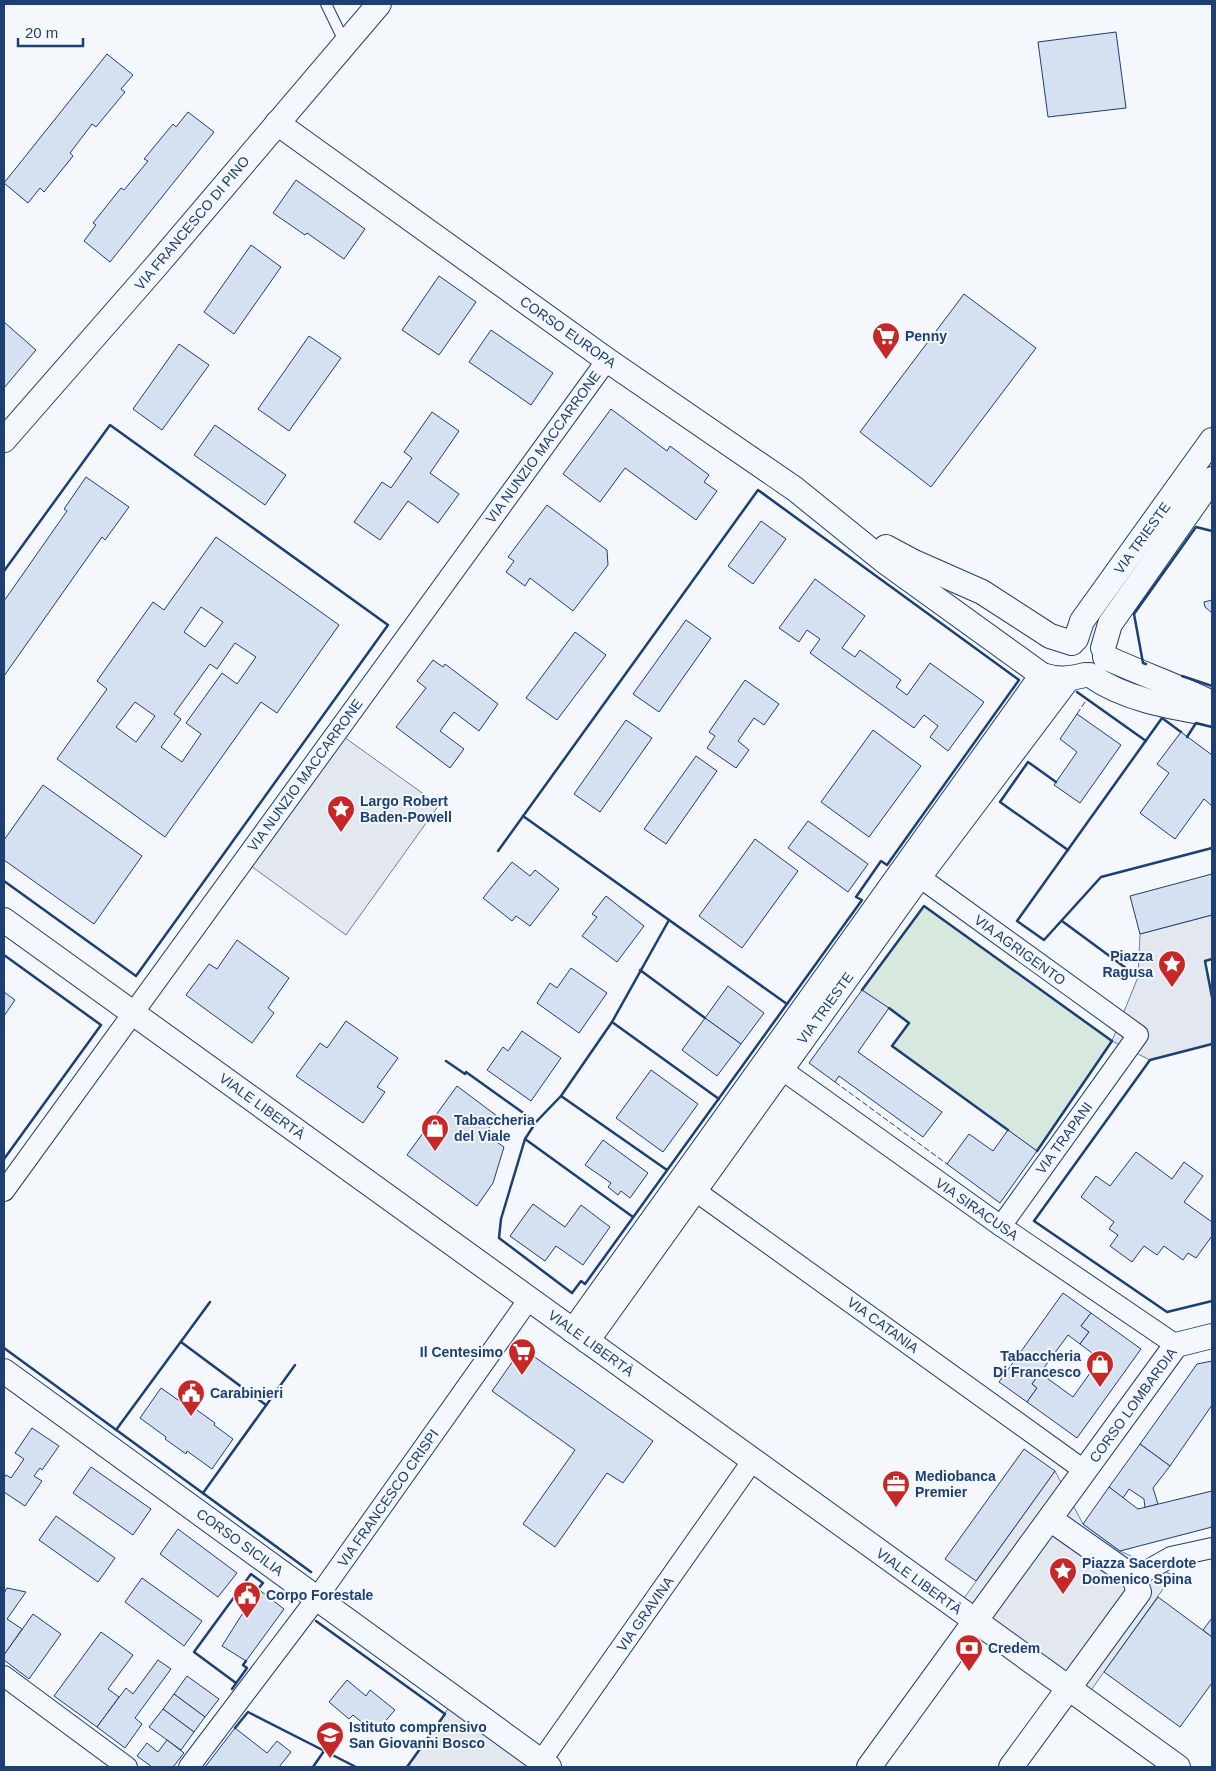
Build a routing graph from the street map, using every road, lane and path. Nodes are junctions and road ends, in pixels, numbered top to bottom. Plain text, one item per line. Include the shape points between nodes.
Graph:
1 (326, 4) edge
2 (379, 4) edge
3 (345, 43) junction
4 (277, 123) junction
5 (607, 360) junction
6 (4, 440) edge
7 (1212, 440) edge
8 (1212, 480) edge
9 (826, 513) junction
10 (1020, 617) junction
11 (1074, 641) junction
12 (1003, 647) junction
13 (1104, 652) junction
14 (1042, 675) junction
15 (1081, 676) junction
16 (1212, 703) edge
17 (1212, 714) edge
18 (912, 872) junction
19 (4, 920) edge
20 (133, 1013) junction
21 (1128, 1049) joint
22 (774, 1064) junction
23 (687, 1185) junction
24 (4, 1191) edge
25 (1001, 1226) junction
26 (529, 1299) junction
27 (580, 1336) junction
28 (1212, 1336) edge
29 (1176, 1345) junction
30 (4, 1370) edge
31 (753, 1460) junction
32 (1085, 1470) junction
33 (1050, 1519) junction
34 (1212, 1548) edge
35 (1144, 1572) junction
36 (317, 1598) junction
37 (975, 1621) junction
38 (4, 1676) edge
39 (1069, 1689) junction
40 (542, 1765) edge
41 (127, 1767) edge
42 (189, 1767) edge
43 (868, 1767) edge
44 (1011, 1767) edge
45 (1178, 1767) edge

1 - 3 lane
2 - 3 street, VIA FRANCESCO DI PINO
3 - 4 street, VIA FRANCESCO DI PINO
4 - 5 street, CORSO EUROPA
4 - 6 street, VIA FRANCESCO DI PINO
5 - 9 street, CORSO EUROPA
5 - 20 street, VIA NUNZIO MACCARRONE
7 - 11 street, VIA TRIESTE via 1082,621
8 - 13 street, VIA TRIESTE via 1110,624
9 - 10 street via 914,562 982,592
9 - 12 street via 884,561
10 - 11 street via 1050,636
10 - 12 street via 1003,635
11 - 13 street via 1088,637 1094,639
11 - 15 street via 1066,654 1069,666
12 - 14 street
13 - 15 street via 1101,668
13 - 16 street via 1140,673
14 - 15 street via 1052,678
14 - 18 street, VIA TRIESTE
15 - 17 street via 1117,691
15 - 18 street, VIA TRIESTE
18 - 21 street, VIA AGRIGENTO via 1138,1035
18 - 22 street, VIA TRIESTE
19 - 20 street, VIALE LIBERTÀ
20 - 24 street, VIA NUNZIO MACCARRONE
20 - 26 street, VIALE LIBERTÀ
21 - 25 street, VIA TRAPANI
22 - 23 street, VIA TRIESTE
22 - 25 street, VIA SIRACUSA
23 - 27 street, VIA TRIESTE
23 - 32 street, VIA CATANIA
25 - 29 street, VIA SIRACUSA
26 - 27 street, VIALE LIBERTÀ
26 - 36 street, VIA FRANCESCO CRISPI
27 - 31 street, VIALE LIBERTÀ
28 - 29 street, CORSO LOMBARDIA
29 - 32 street, CORSO LOMBARDIA
30 - 36 street, CORSO SICILIA
31 - 37 street, VIALE LIBERTÀ
31 - 40 street, VIA GRAVINA
32 - 33 street, CORSO LOMBARDIA
33 - 35 street
33 - 37 street, CORSO LOMBARDIA
34 - 35 street via 1171,1557
35 - 39 street via 1139,1592
36 - 40 street, CORSO SICILIA
36 - 42 street, VIA FRANCESCO CRISPI
37 - 39 street, VIALE LIBERTÀ
37 - 43 street, CORSO LOMBARDIA
38 - 41 street
39 - 44 street
39 - 45 street, VIALE LIBERTÀ

